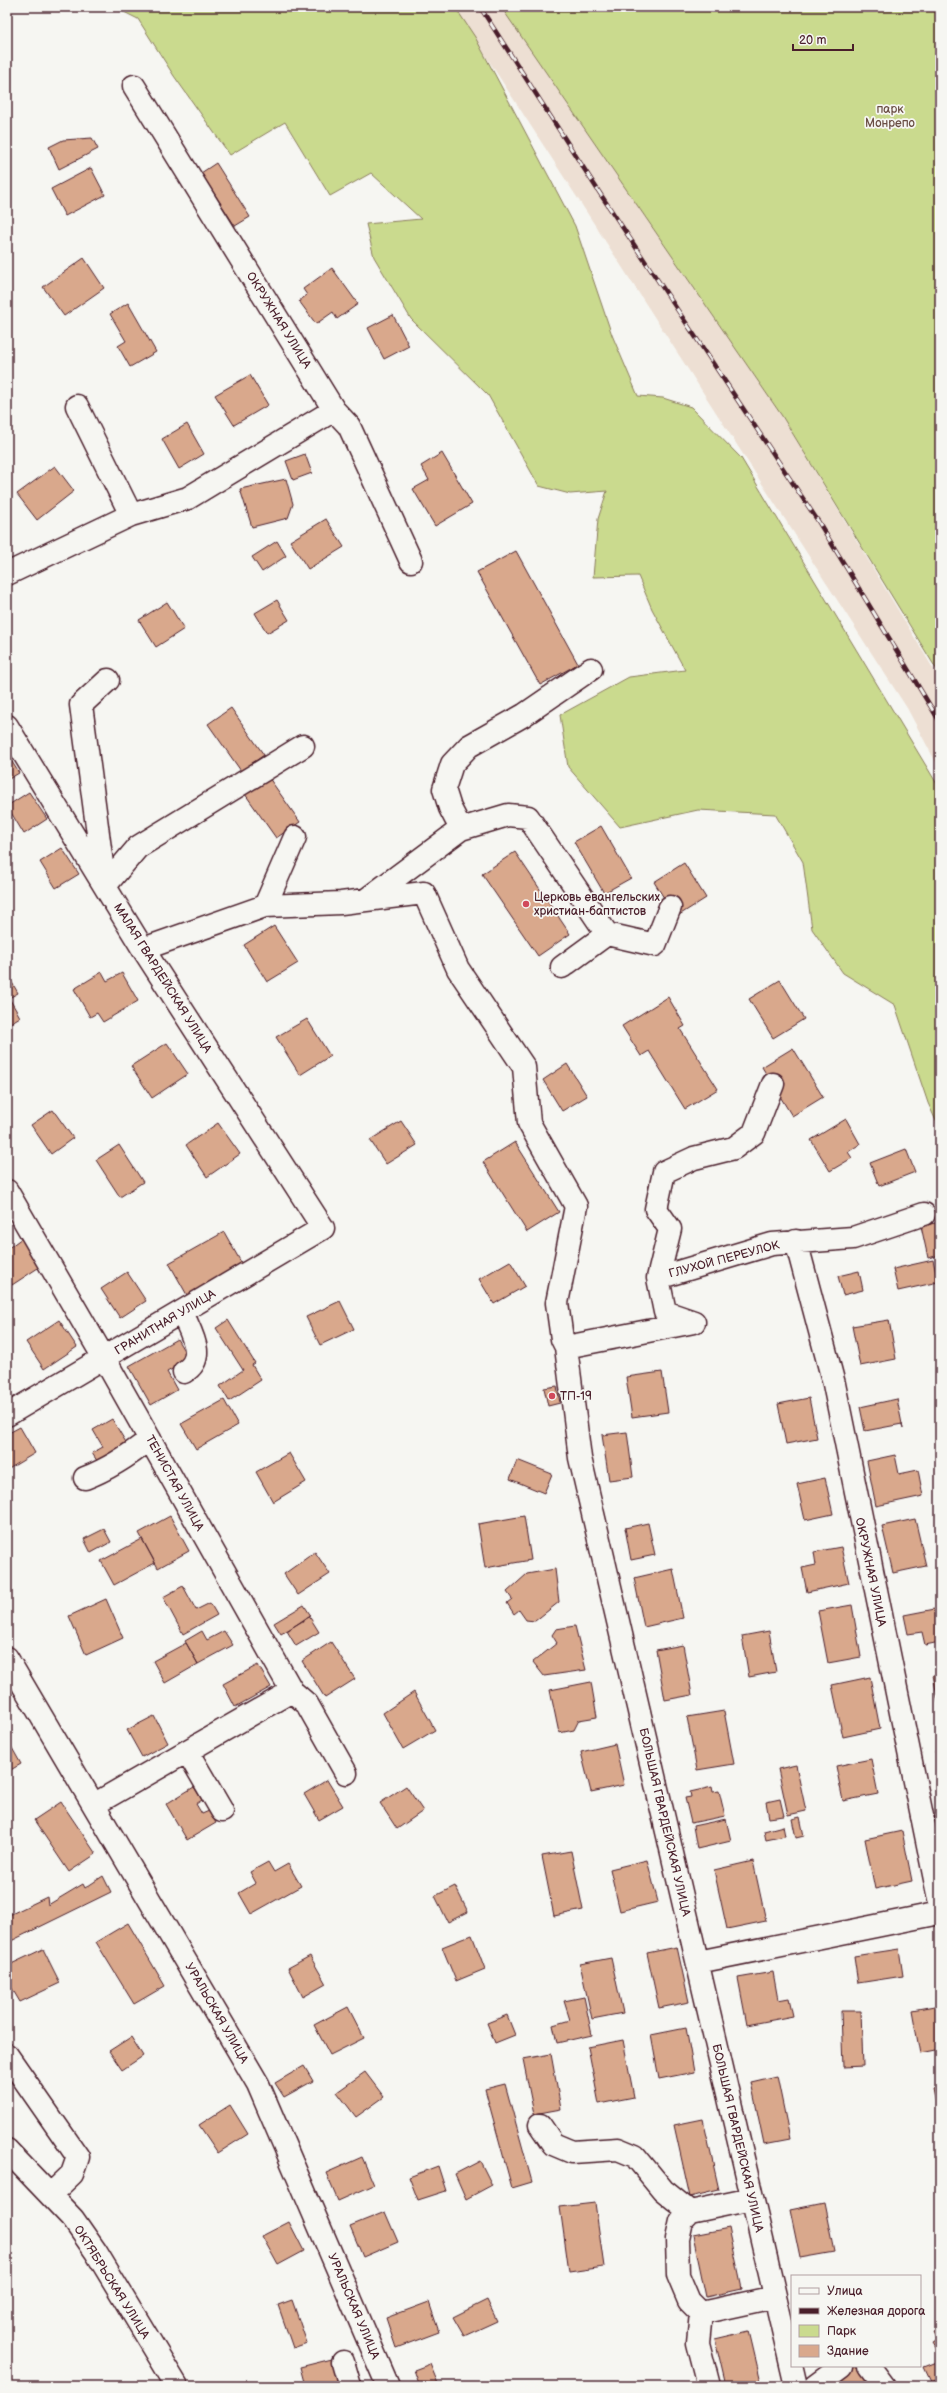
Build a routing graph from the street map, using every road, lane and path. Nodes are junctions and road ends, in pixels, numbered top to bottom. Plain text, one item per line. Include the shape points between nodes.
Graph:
1 (134, 86) dead end
2 (77, 406) dead end
3 (334, 410) junction
4 (131, 515) junction
5 (411, 561) dead end
6 (7, 574) edge
7 (592, 669) dead end
8 (108, 680) dead end
9 (7, 726) edge
10 (303, 746) dead end
11 (461, 829) junction
12 (295, 837) dead end
13 (105, 886) junction
14 (367, 899) junction
15 (265, 906) junction
16 (670, 907) dead end
17 (607, 934) junction
18 (143, 949) junction
19 (562, 966) dead end
20 (773, 1084) dead end
21 (7, 1191) edge
22 (924, 1214) dead end
23 (323, 1228) joint
24 (796, 1241) junction
25 (658, 1278) junction
26 (182, 1312) junction
27 (566, 1347) junction
28 (104, 1358) junction
29 (184, 1372) dead end
30 (7, 1415) edge
31 (150, 1439) junction
32 (85, 1478) dead end
33 (7, 1658) edge
34 (292, 1691) junction
35 (187, 1751) junction
36 (346, 1773) dead end
37 (94, 1804) junction
38 (222, 1811) dead end
39 (940, 1901) edge
40 (698, 1962) junction
41 (7, 2055) edge
42 (540, 2125) dead end
43 (7, 2150) edge
44 (51, 2194) junction
45 (752, 2199) junction
46 (690, 2212) junction
47 (775, 2297) junction
48 (701, 2313) junction
49 (343, 2362) dead end
50 (791, 2365) edge
51 (792, 2367) edge
52 (841, 2367) edge
53 (871, 2367) edge
54 (177, 2386) edge
55 (350, 2386) edge
56 (388, 2386) edge
57 (709, 2386) edge
58 (796, 2386) edge
59 (815, 2386) edge
60 (884, 2386) edge

1 - 3 street, ОКРУЖНАЯ УЛИЦА
2 - 4 street
3 - 4 street via 188,498
3 - 5 street, ОКРУЖНАЯ УЛИЦА via 349,426
4 - 6 street
7 - 11 street via 524,714 469,746 452,764 444,789
8 - 13 street via 81,705
9 - 13 street, МАЛАЯ ГВАРДЕЙСКАЯ УЛИЦА
10 - 13 street via 138,847
11 - 14 street
11 - 17 street via 508,815 528,817
12 - 15 street
13 - 18 street, МАЛАЯ ГВАРДЕЙСКАЯ УЛИЦА
14 - 15 street via 341,903
14 - 27 street, БОЛЬШАЯ ГВАРДЕЙСКАЯ УЛИЦА via 424,893 458,969 524,1067 529,1123 576,1206 558,1303 562,1340
15 - 18 street
16 - 17 street via 655,946
17 - 19 street
18 - 23 street, МАЛАЯ ГВАРДЕЙСКАЯ УЛИЦА
20 - 25 street via 754,1133 734,1148 694,1158 664,1172 656,1210 670,1229
21 - 28 street, ТЕНИСТАЯ УЛИЦА
22 - 24 street, ГЛУХОЙ ПЕРЕУЛОК via 853,1238
23 - 26 street, ГРАНИТНАЯ УЛИЦА
24 - 25 street, ГЛУХОЙ ПЕРЕУЛОК via 772,1244
24 - 39 street, ОКРУЖНАЯ УЛИЦА via 834,1384
25 - 27 street, ГЛУХОЙ ПЕРЕУЛОК via 665,1312 694,1322
26 - 28 street, ГРАНИТНАЯ УЛИЦА
26 - 29 street via 197,1351 193,1367
27 - 40 street, БОЛЬШАЯ ГВАРДЕЙСКАЯ УЛИЦА via 582,1465
28 - 30 street, ГРАНИТНАЯ УЛИЦА
28 - 31 street, ТЕНИСТАЯ УЛИЦА
31 - 32 street via 103,1471
31 - 34 street, ТЕНИСТАЯ УЛИЦА
33 - 37 street, УРАЛЬСКАЯ УЛИЦА
34 - 35 street
34 - 36 street, ТЕНИСТАЯ УЛИЦА via 307,1704
35 - 37 street
35 - 38 street
37 - 56 street, УРАЛЬСКАЯ УЛИЦА via 258,2084
39 - 40 street
40 - 45 street, БОЛЬШАЯ ГВАРДЕЙСКАЯ УЛИЦА
41 - 44 street via 78,2156 72,2174
42 - 46 street via 553,2144 572,2152 618,2149 635,2156 663,2190
43 - 44 street, ОКТЯБРЬСКАЯ УЛИЦА
44 - 54 street, ОКТЯБРЬСКАЯ УЛИЦА via 73,2219 96,2252
45 - 46 street
45 - 47 street, БОЛЬШАЯ ГВАРДЕЙСКАЯ УЛИЦА
46 - 48 street via 681,2221 677,2239 678,2275 689,2301
47 - 48 street
47 - 50 street, БОЛЬШАЯ ГВАРДЕЙСКАЯ УЛИЦА
48 - 57 street via 698,2343
49 - 55 street
51 - 58 street, БОЛЬШАЯ ГВАРДЕЙСКАЯ УЛИЦА
52 - 59 street
53 - 60 street

